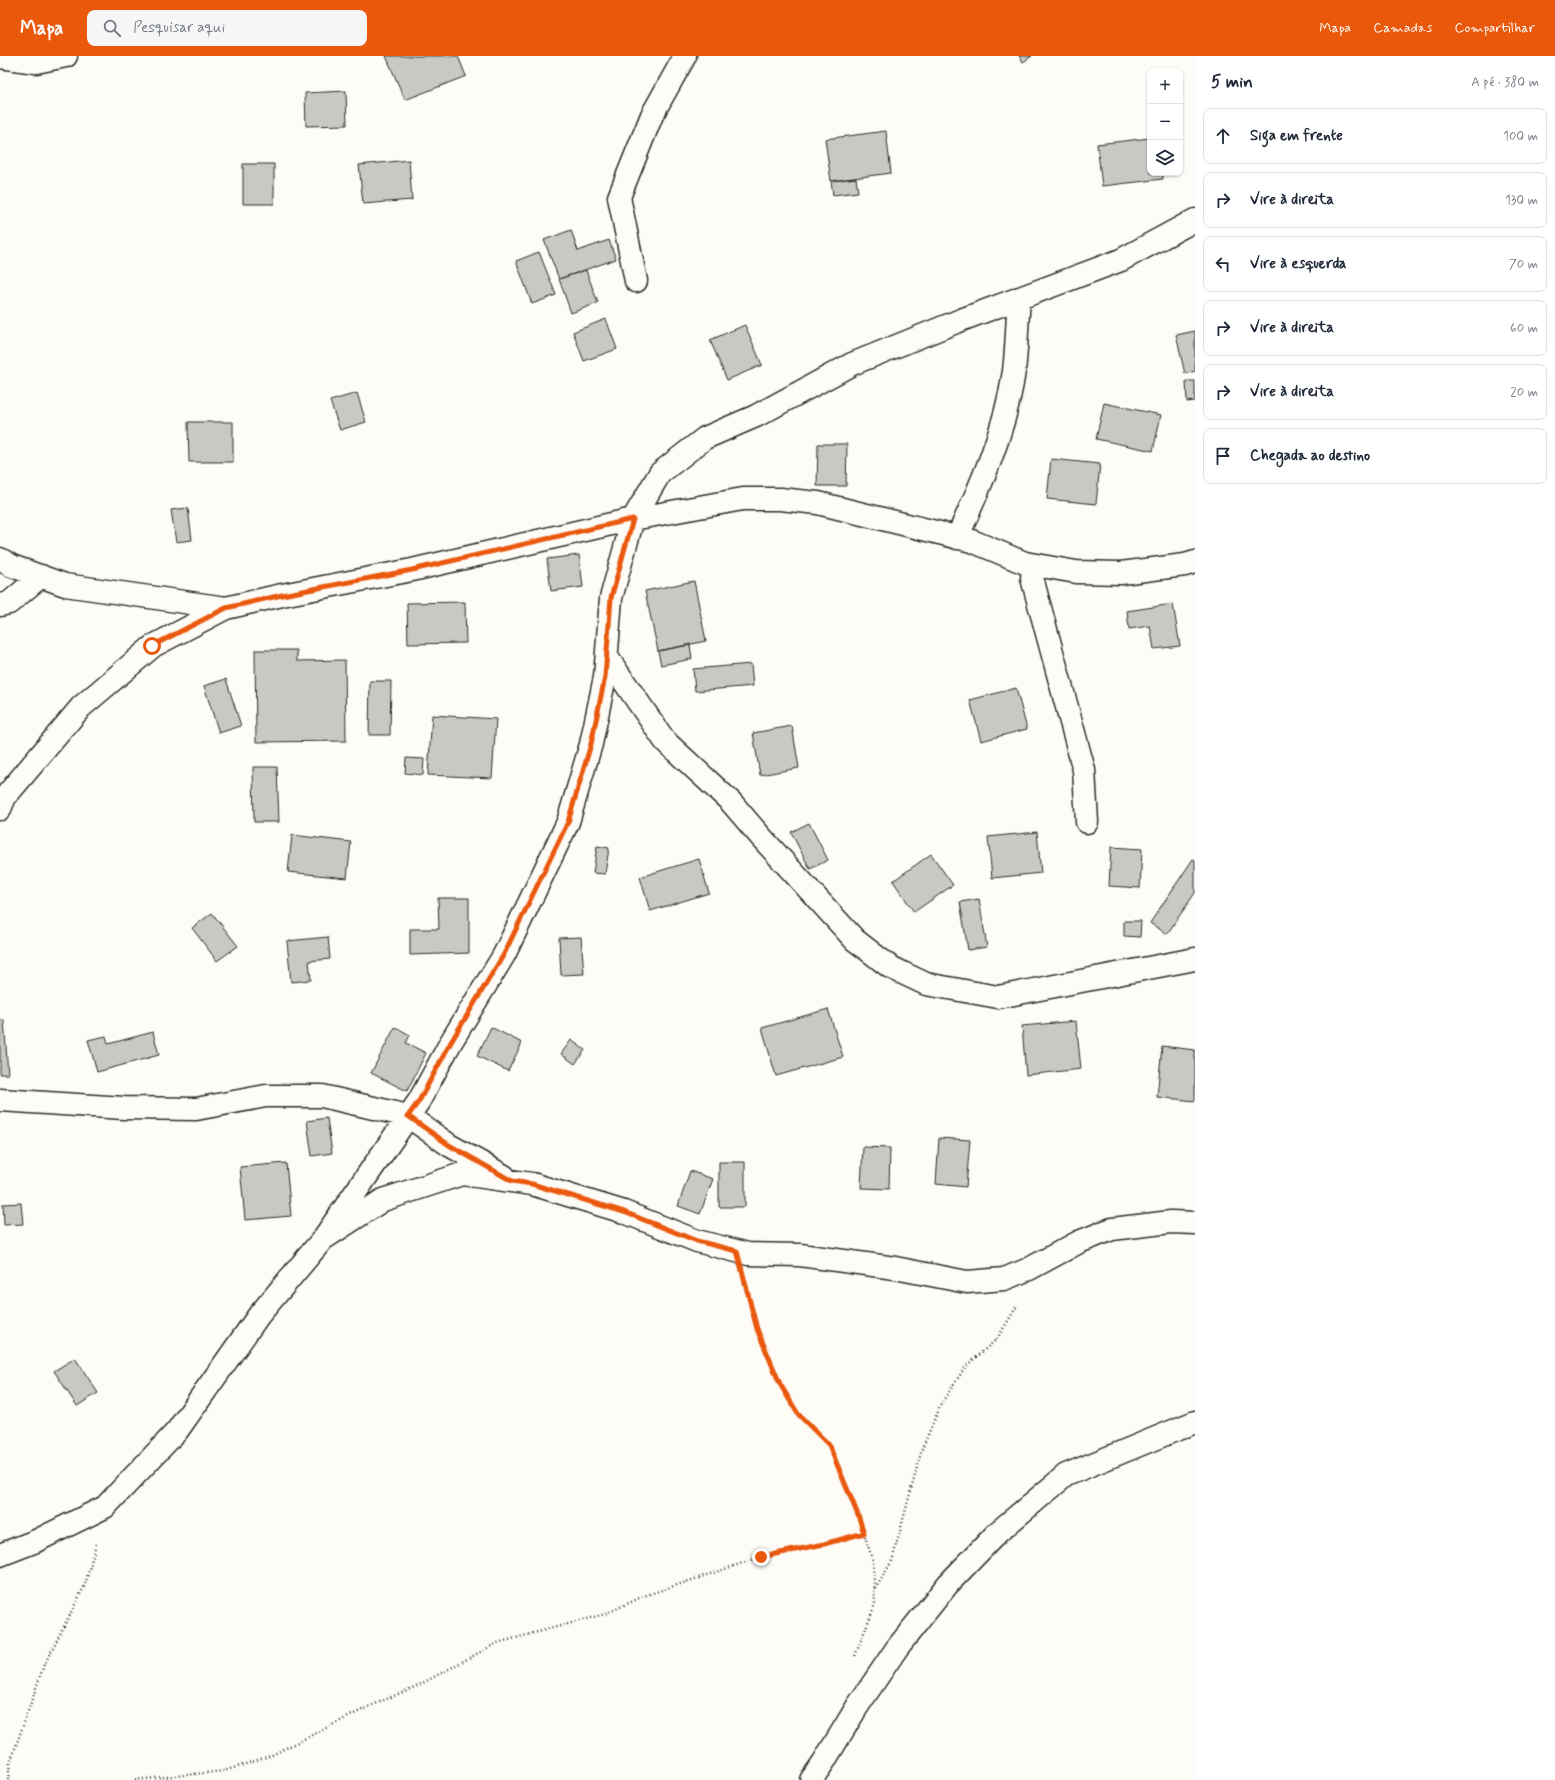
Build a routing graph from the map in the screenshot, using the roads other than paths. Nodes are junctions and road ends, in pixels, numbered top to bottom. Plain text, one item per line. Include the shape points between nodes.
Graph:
1 (66, 56) edge
2 (685, 56) edge
3 (0, 57) edge
4 (1195, 220) edge
5 (636, 281) dead end
6 (1019, 298) junction
7 (633, 519) junction
8 (957, 538) junction
9 (0, 559) edge
10 (1195, 562) edge
11 (1034, 565) junction
12 (41, 576) junction
13 (0, 606) edge
14 (226, 608) junction
15 (607, 658) junction
16 (0, 809) edge
17 (1087, 822) dead end
18 (1195, 959) edge
19 (0, 1100) edge
20 (408, 1116) junction
21 (512, 1181) junction
22 (1195, 1223) edge
23 (323, 1239) junction
24 (1195, 1422) edge
25 (0, 1555) edge
26 (811, 1780) edge

1 - 3 street via 36,62
2 - 5 street via 652,115 619,197
4 - 6 street via 1121,260
6 - 7 street via 852,364 756,416 705,438 660,473
6 - 8 street via 1014,372 1001,429
7 - 8 street via 743,499 780,499 818,503
7 - 14 street via 412,570
7 - 15 street via 611,598
8 - 11 street via 972,541
9 - 12 street
10 - 11 street via 1185,566 1121,573 1076,572
11 - 17 street via 1032,578 1084,770
12 - 13 street via 9,603
12 - 14 street via 65,585
14 - 16 street via 152,646 81,707 5,798
15 - 18 street via 665,741 731,802 855,940 890,967 926,984 998,998
15 - 20 street via 591,744 568,822 504,954
19 - 20 street via 124,1108 196,1109 266,1096 322,1096
20 - 21 street via 449,1145
20 - 23 street
21 - 22 street via 532,1184 616,1210 697,1241 748,1254 800,1255 894,1268 967,1282 1004,1278 1030,1269 1079,1242 1112,1230 1171,1222
21 - 23 street via 462,1174 383,1200
23 - 25 street via 259,1316 177,1431 105,1507 36,1541
24 - 26 street via 1066,1475 998,1532 948,1584 896,1648

